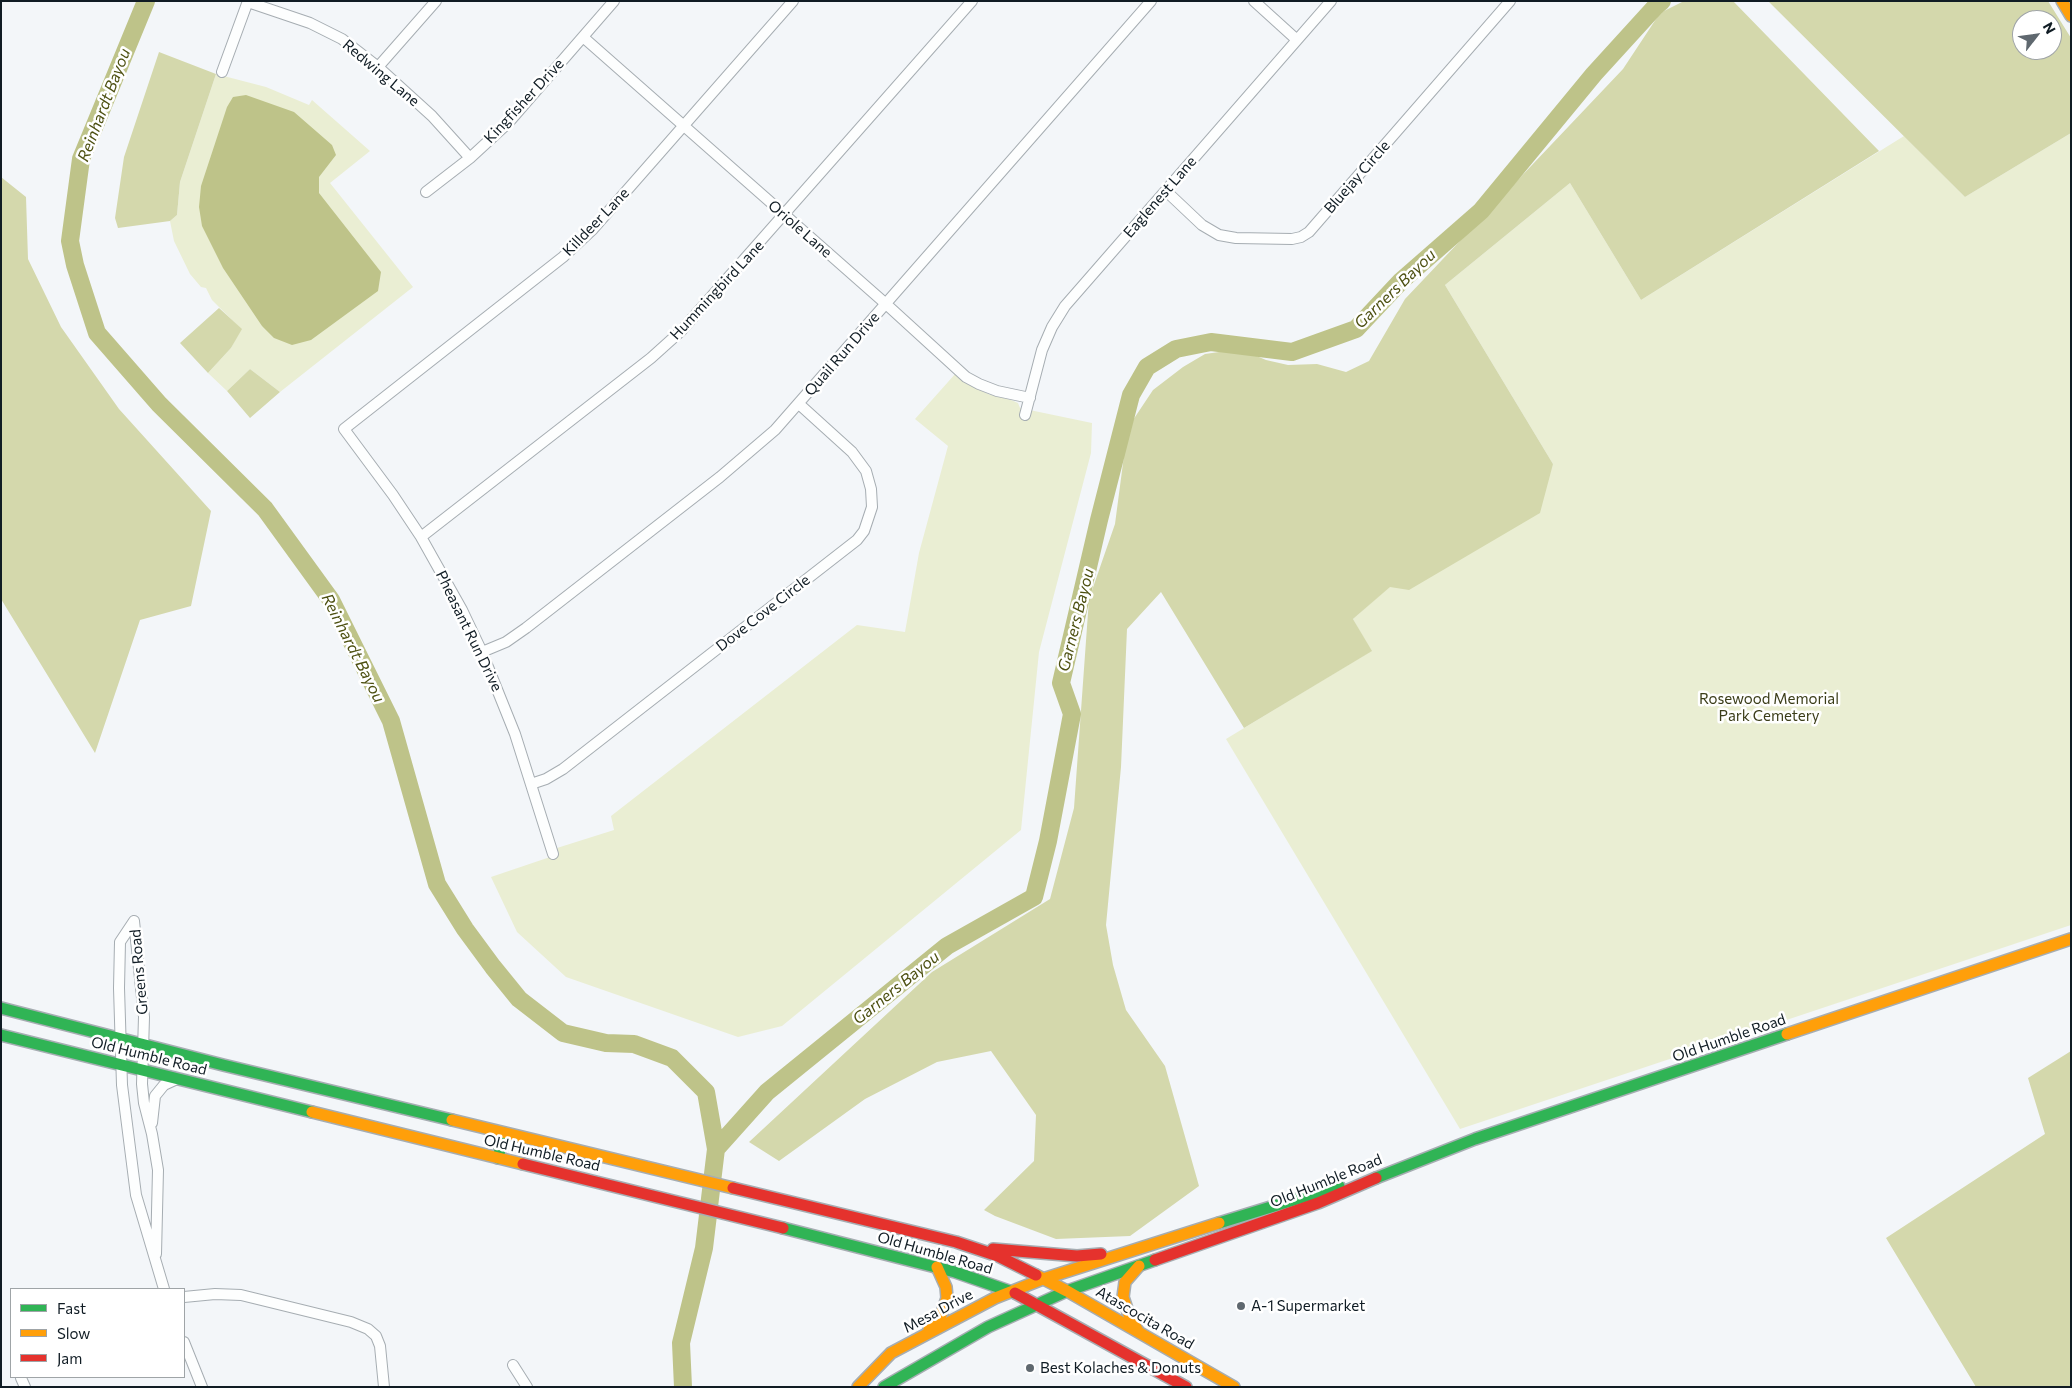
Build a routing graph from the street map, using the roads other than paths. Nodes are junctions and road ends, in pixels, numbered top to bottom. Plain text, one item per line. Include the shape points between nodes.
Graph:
1 (248, 1) edge
2 (436, 1) edge
3 (614, 1) edge
4 (793, 1) edge
5 (972, 1) edge
6 (1151, 1) edge
7 (1254, 1) edge
8 (1331, 1) edge
9 (1510, 1) edge
10 (2062, 1) edge
11 (2071, 16) edge
12 (583, 37) junction
13 (1297, 40) junction
14 (378, 67) junction
15 (222, 72) dead end
16 (683, 126) junction
17 (470, 158) junction
18 (1166, 191) junction
19 (426, 192) dead end
20 (785, 215) junction
21 (886, 304) junction
22 (1030, 398) junction
23 (799, 404) junction
24 (1026, 415) dead end
25 (344, 429) joint
26 (421, 537) junction
27 (482, 652) junction
28 (532, 784) junction
29 (553, 854) dead end
30 (2071, 939) edge
31 (1, 1008) edge
32 (1, 1035) edge
33 (121, 1038) junction
34 (143, 1044) junction
35 (121, 1065) junction
36 (142, 1071) junction
37 (177, 1079) junction
38 (504, 1133) junction
39 (152, 1134) junction
40 (498, 1158) junction
41 (1398, 1169) junction
42 (961, 1244) junction
43 (1122, 1252) junction
44 (156, 1265) junction
45 (1140, 1265) junction
46 (937, 1267) junction
47 (1043, 1279) junction
48 (164, 1288) edge
49 (1012, 1291) junction
50 (1068, 1291) junction
51 (185, 1297) edge
52 (1036, 1306) junction
53 (1139, 1332) junction
54 (920, 1337) junction
55 (185, 1344) edge
56 (513, 1365) dead end
57 (202, 1387) edge
58 (384, 1387) edge
59 (526, 1387) edge
60 (858, 1387) edge
61 (884, 1387) edge
62 (1186, 1387) edge
63 (1234, 1387) edge

1 - 14 street, Redwing Lane via 310,23 342,39
1 - 15 street
2 - 14 street
3 - 12 street, Kingfisher Drive
4 - 16 street, Killdeer Lane
5 - 20 street, Hummingbird Lane
6 - 21 street, Quail Run Drive
7 - 13 street
8 - 13 street, Eaglenest Lane
9 - 18 street, Bluejay Circle via 1309,232 1301,237 1236,238 1219,235 1202,225
10 - 11 main road
12 - 16 street, Oriole Lane
12 - 17 street, Kingfisher Drive via 509,122
13 - 18 street, Eaglenest Lane
14 - 17 street, Redwing Lane via 432,116
16 - 20 street, Oriole Lane
16 - 25 street, Killdeer Lane via 593,229 563,257
17 - 19 street, Kingfisher Drive
18 - 22 street, Eaglenest Lane via 1065,306 1042,350
20 - 21 street, Oriole Lane
20 - 26 street, Hummingbird Lane via 682,331
21 - 22 street, Oriole Lane via 966,377 997,390
21 - 23 street, Quail Run Drive
22 - 24 street, Eaglenest Lane
23 - 27 street, Quail Run Drive via 775,430 712,483 526,628 506,642
23 - 28 street, Dove Cove Circle via 852,452 866,471 872,489 872,507 864,531 857,540 563,770
25 - 26 street, Pheasant Run Drive
26 - 27 street, Pheasant Run Drive
27 - 28 street, Pheasant Run Drive
28 - 29 street, Pheasant Run Drive
30 - 41 main road, Old Humble Road via 1474,1139
31 - 33 main road, Old Humble Road
32 - 35 main road, Old Humble Road
33 - 34 main road, Old Humble Road
33 - 34 street, Greens Road via 120,942 134,921 144,1017
33 - 35 street, Greens Road
34 - 36 street, Greens Road
34 - 38 main road, Old Humble Road
35 - 36 main road, Old Humble Road
35 - 44 street, Greens Road via 136,1195
36 - 37 main road, Old Humble Road
36 - 39 street, Greens Road via 144,1103
37 - 39 street, Greens Road via 164,1085 155,1096
37 - 40 main road, Old Humble Road
38 - 40 main road
38 - 42 main road, Old Humble Road
39 - 44 street, Greens Road via 158,1170
40 - 46 main road, Old Humble Road
41 - 43 main road, Old Humble Road
41 - 45 main road, Old Humble Road via 1318,1203
42 - 43 main road via 1078,1256
42 - 47 main road, Old Humble Road via 998,1256
43 - 47 main road, Old Humble Road
44 - 48 street, Greens Road
45 - 50 main road, Old Humble Road
45 - 53 main road via 1129,1276 1123,1298
46 - 49 main road, Old Humble Road
46 - 54 main road via 943,1276 947,1298 938,1321
47 - 49 main road, Mesa Drive
47 - 50 main road, Old Humble Road
49 - 52 main road, Old Humble Road
49 - 54 main road, Mesa Drive
50 - 52 main road, Old Humble Road
50 - 53 main road, Atascocita Road
51 - 58 street via 241,1295 368,1329 380,1346
52 - 61 main road via 988,1327
52 - 62 main road
53 - 63 main road, Atascocita Road
54 - 60 main road, Mesa Drive via 891,1353
55 - 57 street
56 - 59 street

